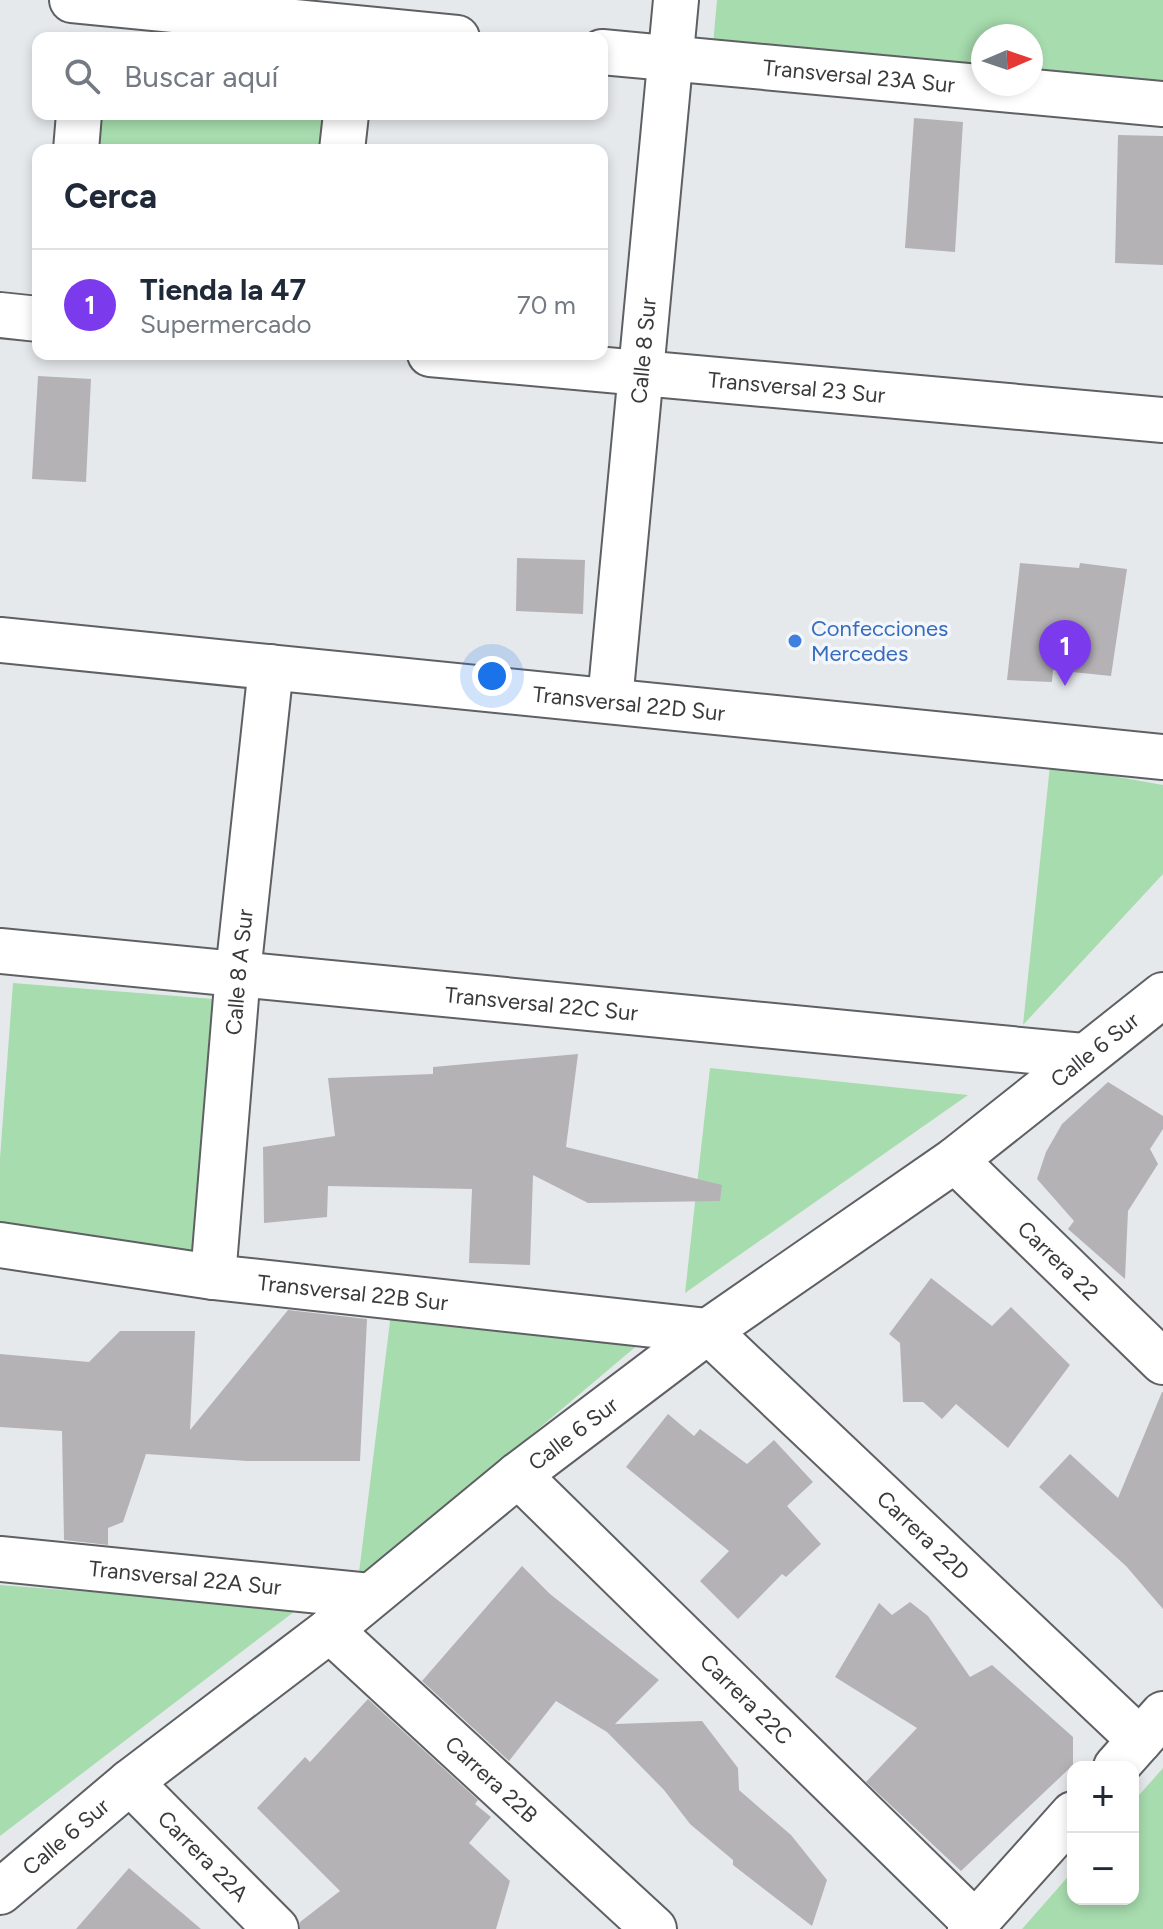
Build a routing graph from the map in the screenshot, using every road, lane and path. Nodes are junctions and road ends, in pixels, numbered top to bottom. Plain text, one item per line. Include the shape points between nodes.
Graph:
1 (676, 0) edge
2 (83, 14) edge
3 (341, 32) edge
4 (608, 53) edge
5 (670, 59) junction
6 (1163, 104) edge
7 (78, 120) edge
8 (345, 120) edge
9 (76, 144) edge
10 (343, 144) edge
11 (0, 315) edge
12 (32, 318) edge
13 (497, 360) edge
14 (641, 373) junction
15 (1163, 420) edge
16 (0, 640) edge
17 (271, 667) junction
18 (610, 701) junction
19 (1163, 757) edge
20 (0, 951) edge
21 (238, 973) junction
22 (1163, 995) edge
23 (1083, 1056) junction
24 (955, 1160) junction
25 (0, 1245) edge
26 (213, 1277) junction
27 (708, 1331) junction
28 (1163, 1362) edge
29 (518, 1475) junction
30 (0, 1559) edge
31 (370, 1596) junction
32 (330, 1630) junction
33 (1140, 1741) edge
34 (130, 1782) junction
35 (1067, 1821) edge
36 (0, 1892) edge
37 (972, 1926) edge
38 (276, 1929) edge
39 (654, 1929) edge

1 - 5 street, Calle 8 Sur
2 - 3 street
4 - 5 street, Transversal 23A Sur
5 - 6 street, Transversal 23A Sur
5 - 14 street, Calle 8 Sur
7 - 9 street
8 - 10 street
11 - 12 street
13 - 14 street, Transversal 23 Sur
14 - 15 street, Transversal 23 Sur
14 - 18 street, Calle 8 Sur
16 - 17 street, Transversal 22D Sur
17 - 18 street, Transversal 22D Sur
17 - 21 street, Calle 8 A Sur
18 - 19 street, Transversal 22D Sur
20 - 21 street, Transversal 22C Sur
21 - 23 street, Transversal 22C Sur
21 - 26 street, Calle 8 A Sur
22 - 23 street, Calle 6 Sur
23 - 24 street, Calle 6 Sur
24 - 27 street, Calle 6 Sur
24 - 28 street, Carrera 22
25 - 26 street, Transversal 22B Sur
26 - 27 street, Transversal 22B Sur
27 - 29 street, Calle 6 Sur
27 - 33 street, Carrera 22D
29 - 31 street, Calle 6 Sur
29 - 37 street, Carrera 22C
30 - 31 street, Transversal 22A Sur
31 - 32 street, Calle 6 Sur
32 - 34 street, Calle 6 Sur
32 - 39 street, Carrera 22B
34 - 36 street, Calle 6 Sur
34 - 38 street, Carrera 22A
35 - 37 street

